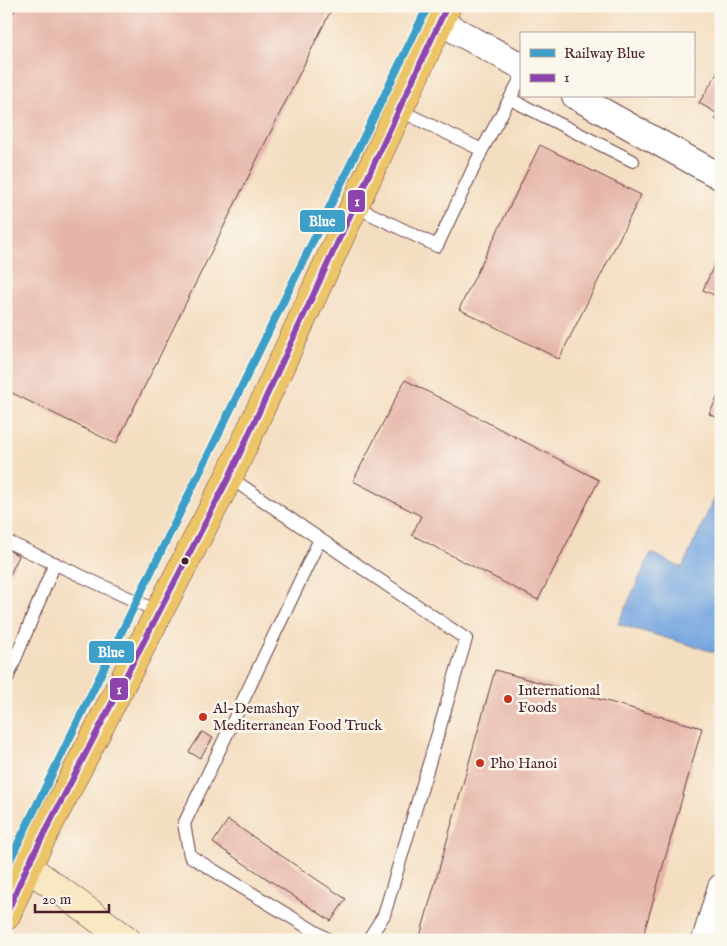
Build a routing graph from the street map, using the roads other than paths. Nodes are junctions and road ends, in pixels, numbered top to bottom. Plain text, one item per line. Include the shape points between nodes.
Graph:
1 (443, 14) edge
2 (520, 65) edge
3 (520, 80) edge
4 (579, 98) edge
5 (510, 99) junction
6 (398, 110) junction
7 (482, 150) junction
8 (633, 161) dead end
9 (714, 173) edge
10 (354, 206) junction
11 (229, 477) junction
12 (320, 539) junction
13 (6, 540) edge
14 (55, 563) junction
15 (159, 612) junction
16 (6, 681) edge
17 (13, 859) edge
18 (721, 887) edge
19 (6, 916) edge
20 (127, 940) edge
21 (329, 940) edge
22 (368, 940) edge
23 (705, 940) edge

1 - 2 street
1 - 6 main road
3 - 5 lane
4 - 9 street
5 - 7 lane
5 - 8 lane
6 - 7 lane
6 - 10 main road
7 - 10 lane via 437,246
10 - 11 main road
11 - 12 lane
11 - 15 main road
12 - 21 lane via 184,824 190,856
12 - 22 lane via 466,639 384,915
13 - 14 lane
14 - 15 lane
14 - 16 lane
15 - 17 main road
17 - 19 main road
17 - 20 main road
18 - 23 street

